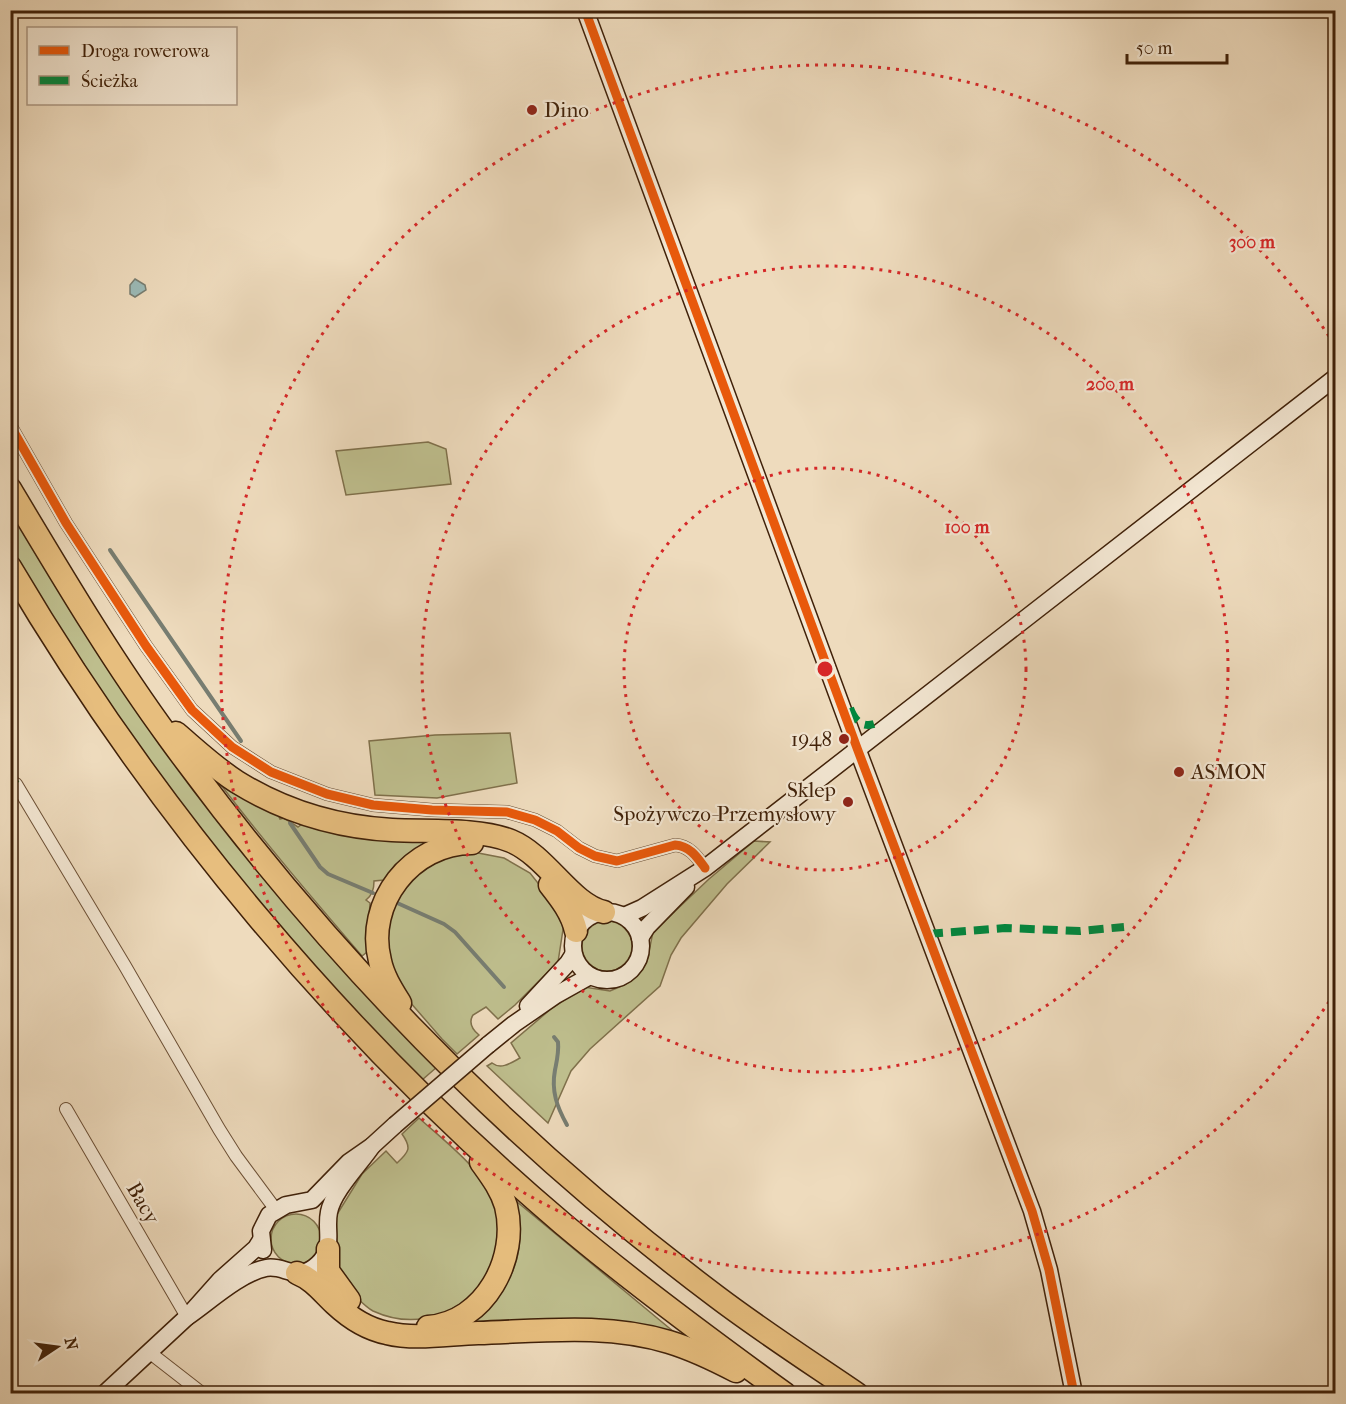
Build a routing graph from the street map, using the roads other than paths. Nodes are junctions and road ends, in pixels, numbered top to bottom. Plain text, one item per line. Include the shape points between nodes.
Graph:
1 (585, 10) edge
2 (1335, 376) edge
3 (10, 425) edge
4 (10, 489) edge
5 (10, 567) edge
6 (146, 706) junction
7 (857, 748) junction
8 (16, 784) dead end
9 (702, 871) junction
10 (614, 914) junction
11 (576, 931) junction
12 (640, 938) junction
13 (573, 955) junction
14 (590, 976) junction
15 (514, 1024) junction
16 (430, 1046) junction
17 (66, 1109) dead end
18 (458, 1129) junction
19 (372, 1146) junction
20 (296, 1204) junction
21 (276, 1210) junction
22 (261, 1240) junction
23 (329, 1240) junction
24 (288, 1271) junction
25 (187, 1317) junction
26 (148, 1352) junction
27 (104, 1394) edge
28 (203, 1394) edge
29 (776, 1394) edge
30 (785, 1394) edge
31 (857, 1394) edge
32 (1074, 1394) edge

1 - 7 main road
2 - 7 main road
3 - 9 street via 66,523 146,646 192,710 232,747 271,772 327,794 373,805 507,812 550,827 595,856 617,861 684,846 695,854
4 - 6 highway
5 - 18 highway via 103,712 230,882 328,996
6 - 10 highway via 236,781 289,809 369,828 505,839 528,849 586,905
6 - 16 highway via 305,912
7 - 9 main road
7 - 32 main road via 1041,1239
8 - 21 street via 236,1156
9 - 10 main road via 633,913
9 - 12 main road
10 - 11 main road via 586,918
10 - 12 main road via 632,922
11 - 13 main road
11 - 16 highway via 566,906 546,879 532,864 504,848 465,843 447,846 417,860 387,896 377,928 377,946 390,986
12 - 14 main road via 640,954 629,972 609,980
13 - 14 main road
13 - 15 main road
14 - 15 main road
15 - 19 main road, bridge
16 - 31 highway via 530,1142 644,1239 718,1298
17 - 25 street, Bacy
18 - 23 highway via 501,1192 508,1219 505,1260 482,1299 461,1316 434,1326 408,1328 387,1324 358,1310 342,1293 328,1271
18 - 30 highway via 625,1275
19 - 20 main road via 349,1162 312,1200
19 - 23 main road via 329,1209
20 - 21 main road
20 - 23 main road via 321,1215
21 - 22 main road via 264,1223
22 - 24 main road via 264,1254
22 - 25 main road
23 - 24 main road via 324,1258 316,1266 307,1271
24 - 25 main road via 265,1268 249,1275
24 - 29 highway via 309,1278 353,1318 378,1331 404,1336 572,1329 635,1334 669,1342 717,1361
25 - 26 main road
26 - 27 main road
26 - 28 street

